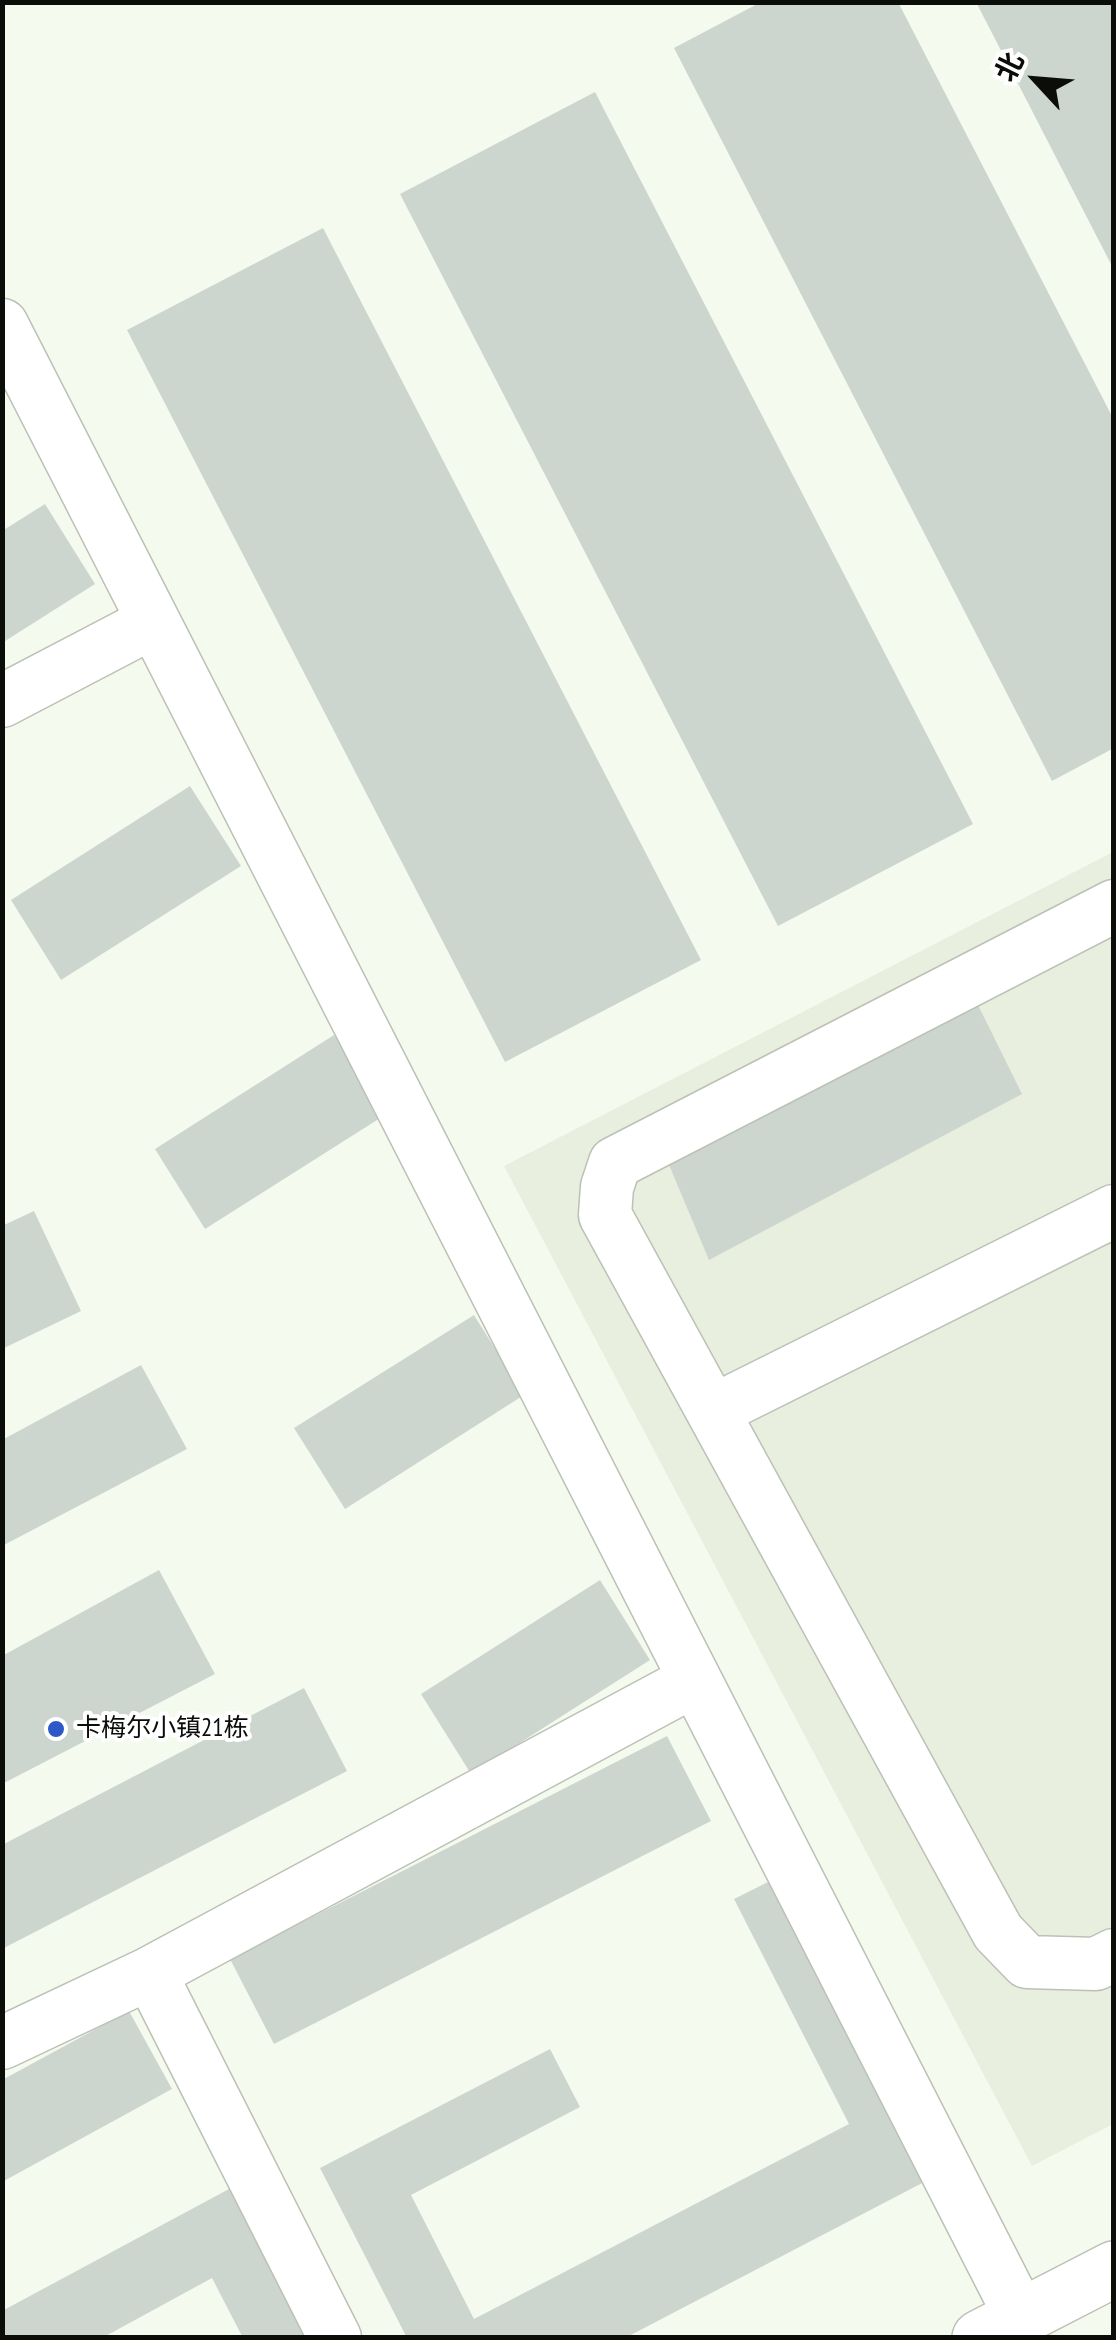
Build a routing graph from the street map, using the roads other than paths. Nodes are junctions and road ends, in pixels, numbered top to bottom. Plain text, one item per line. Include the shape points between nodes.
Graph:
1 (2, 325) edge
2 (153, 622) junction
3 (2, 701) edge
4 (1114, 906) edge
5 (1114, 1211) edge
6 (713, 1411) junction
7 (695, 1680) junction
8 (1114, 1955) edge
9 (150, 1973) junction
10 (2, 2043) edge
11 (1114, 2269) edge
12 (1000, 2327) edge
13 (335, 2338) edge

1 - 2 street
2 - 3 street
2 - 7 street
4 - 6 street via 615,1163 606,1216
5 - 6 street
6 - 8 street via 998,1932 1028,1962 1096,1964
7 - 9 street
7 - 12 street
9 - 10 street
9 - 13 street
11 - 12 main road

